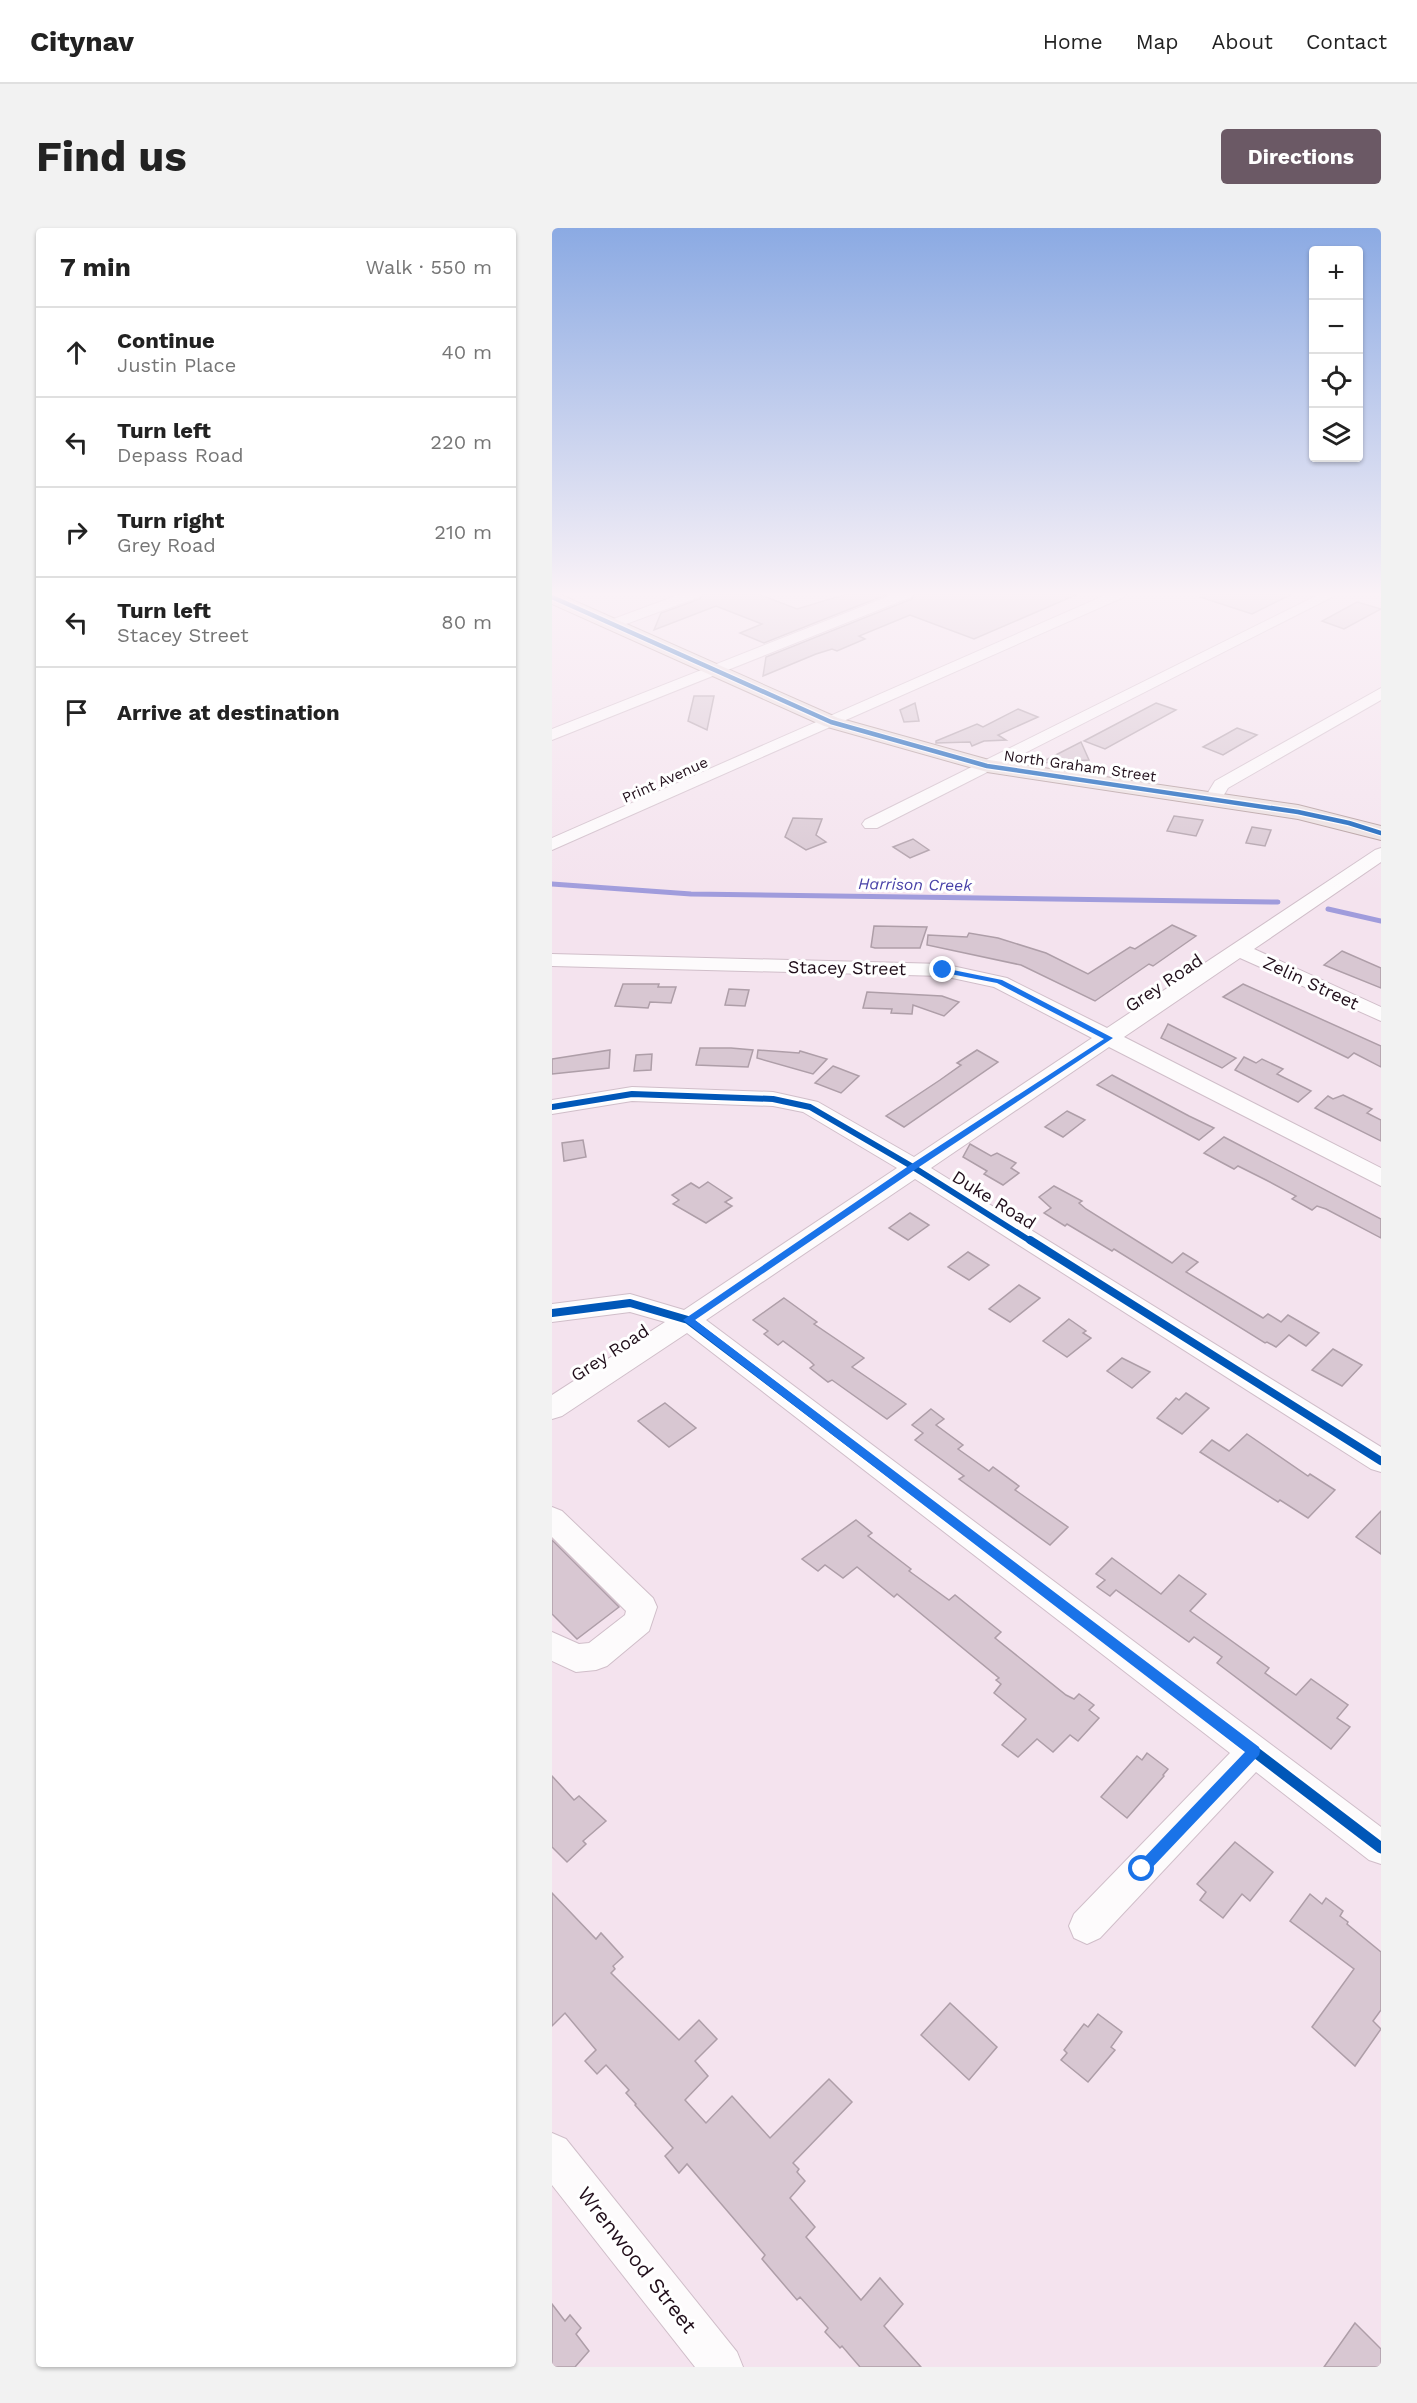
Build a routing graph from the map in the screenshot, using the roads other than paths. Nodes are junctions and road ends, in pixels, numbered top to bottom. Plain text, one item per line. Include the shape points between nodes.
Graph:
1 (655, 694) edge
2 (769, 694) edge
3 (894, 694) edge
4 (1131, 694) edge
5 (1380, 694) edge
6 (552, 718) edge
7 (831, 722) junction
8 (571, 727) junction
9 (552, 735) edge
10 (987, 766) junction
11 (1213, 800) junction
12 (871, 824) dead end
13 (1381, 833) edge
14 (552, 845) edge
15 (1381, 854) edge
16 (1240, 950) junction
17 (552, 960) edge
18 (1381, 1016) edge
19 (1109, 1038) junction
20 (552, 1107) edge
21 (913, 1167) junction
22 (1381, 1178) edge
23 (552, 1313) edge
24 (688, 1320) junction
25 (552, 1409) edge
26 (1381, 1461) edge
27 (552, 1519) edge
28 (552, 1646) edge
29 (1254, 1751) junction
30 (1381, 1848) edge
31 (1087, 1926) dead end
32 (552, 2153) edge
33 (722, 2367) edge

1 - 8 street
2 - 7 main road, North Graham Street
3 - 7 street, Print Avenue
4 - 10 street
5 - 11 street via 1221,784
6 - 8 street
7 - 10 main road, North Graham Street
7 - 14 street, Print Avenue
8 - 9 street
10 - 11 main road, North Graham Street
10 - 12 street
11 - 13 main road, North Graham Street via 1349,822
15 - 16 street, Grey Road
16 - 18 street, Zelin Street
16 - 19 street, Grey Road
17 - 19 street, Stacey Street via 943,970 999,982
19 - 21 street, Grey Road
19 - 22 street, Stacey Street
20 - 21 street, Duke Road via 632,1094 773,1099 810,1107
21 - 24 street, Grey Road
21 - 26 street, Duke Road
23 - 24 street via 630,1303
24 - 25 street, Grey Road
24 - 29 street
27 - 28 street via 642,1607 638,1622 596,1656 576,1658
29 - 30 street
29 - 31 street
32 - 33 street, Wrenwood Street

